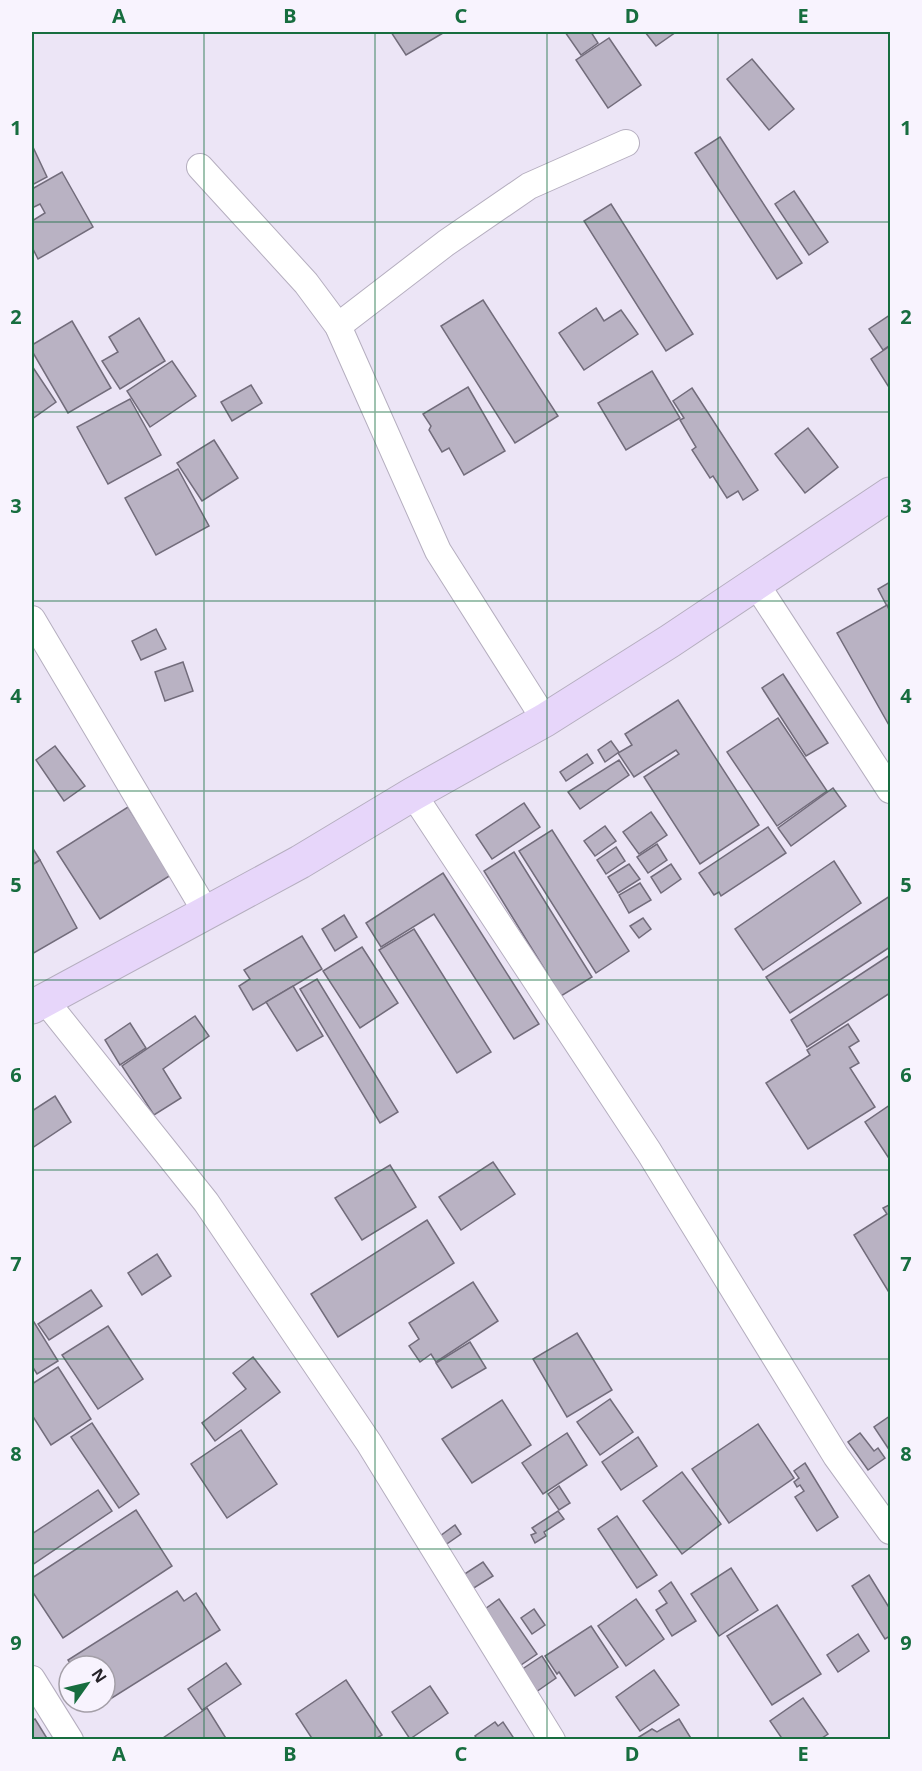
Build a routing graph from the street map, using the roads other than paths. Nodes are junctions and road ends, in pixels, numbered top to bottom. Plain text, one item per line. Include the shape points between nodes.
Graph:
1 (626, 143) dead end
2 (201, 167) dead end
3 (338, 326) junction
4 (891, 494) edge
5 (756, 584) junction
6 (32, 619) edge
7 (546, 720) junction
8 (891, 790) edge
9 (413, 794) junction
10 (206, 912) junction
11 (38, 1003) edge
12 (891, 1531) edge
13 (32, 1679) edge
14 (70, 1740) edge
15 (552, 1740) edge

1 - 3 street via 529,186 446,243
2 - 3 street via 306,283
3 - 7 street via 438,551
4 - 5 street
5 - 7 street
5 - 8 street
6 - 10 street
7 - 9 street
9 - 10 street via 300,862
9 - 12 street via 649,1152 836,1456
10 - 11 street
11 - 15 street via 206,1202 369,1443
13 - 14 street

